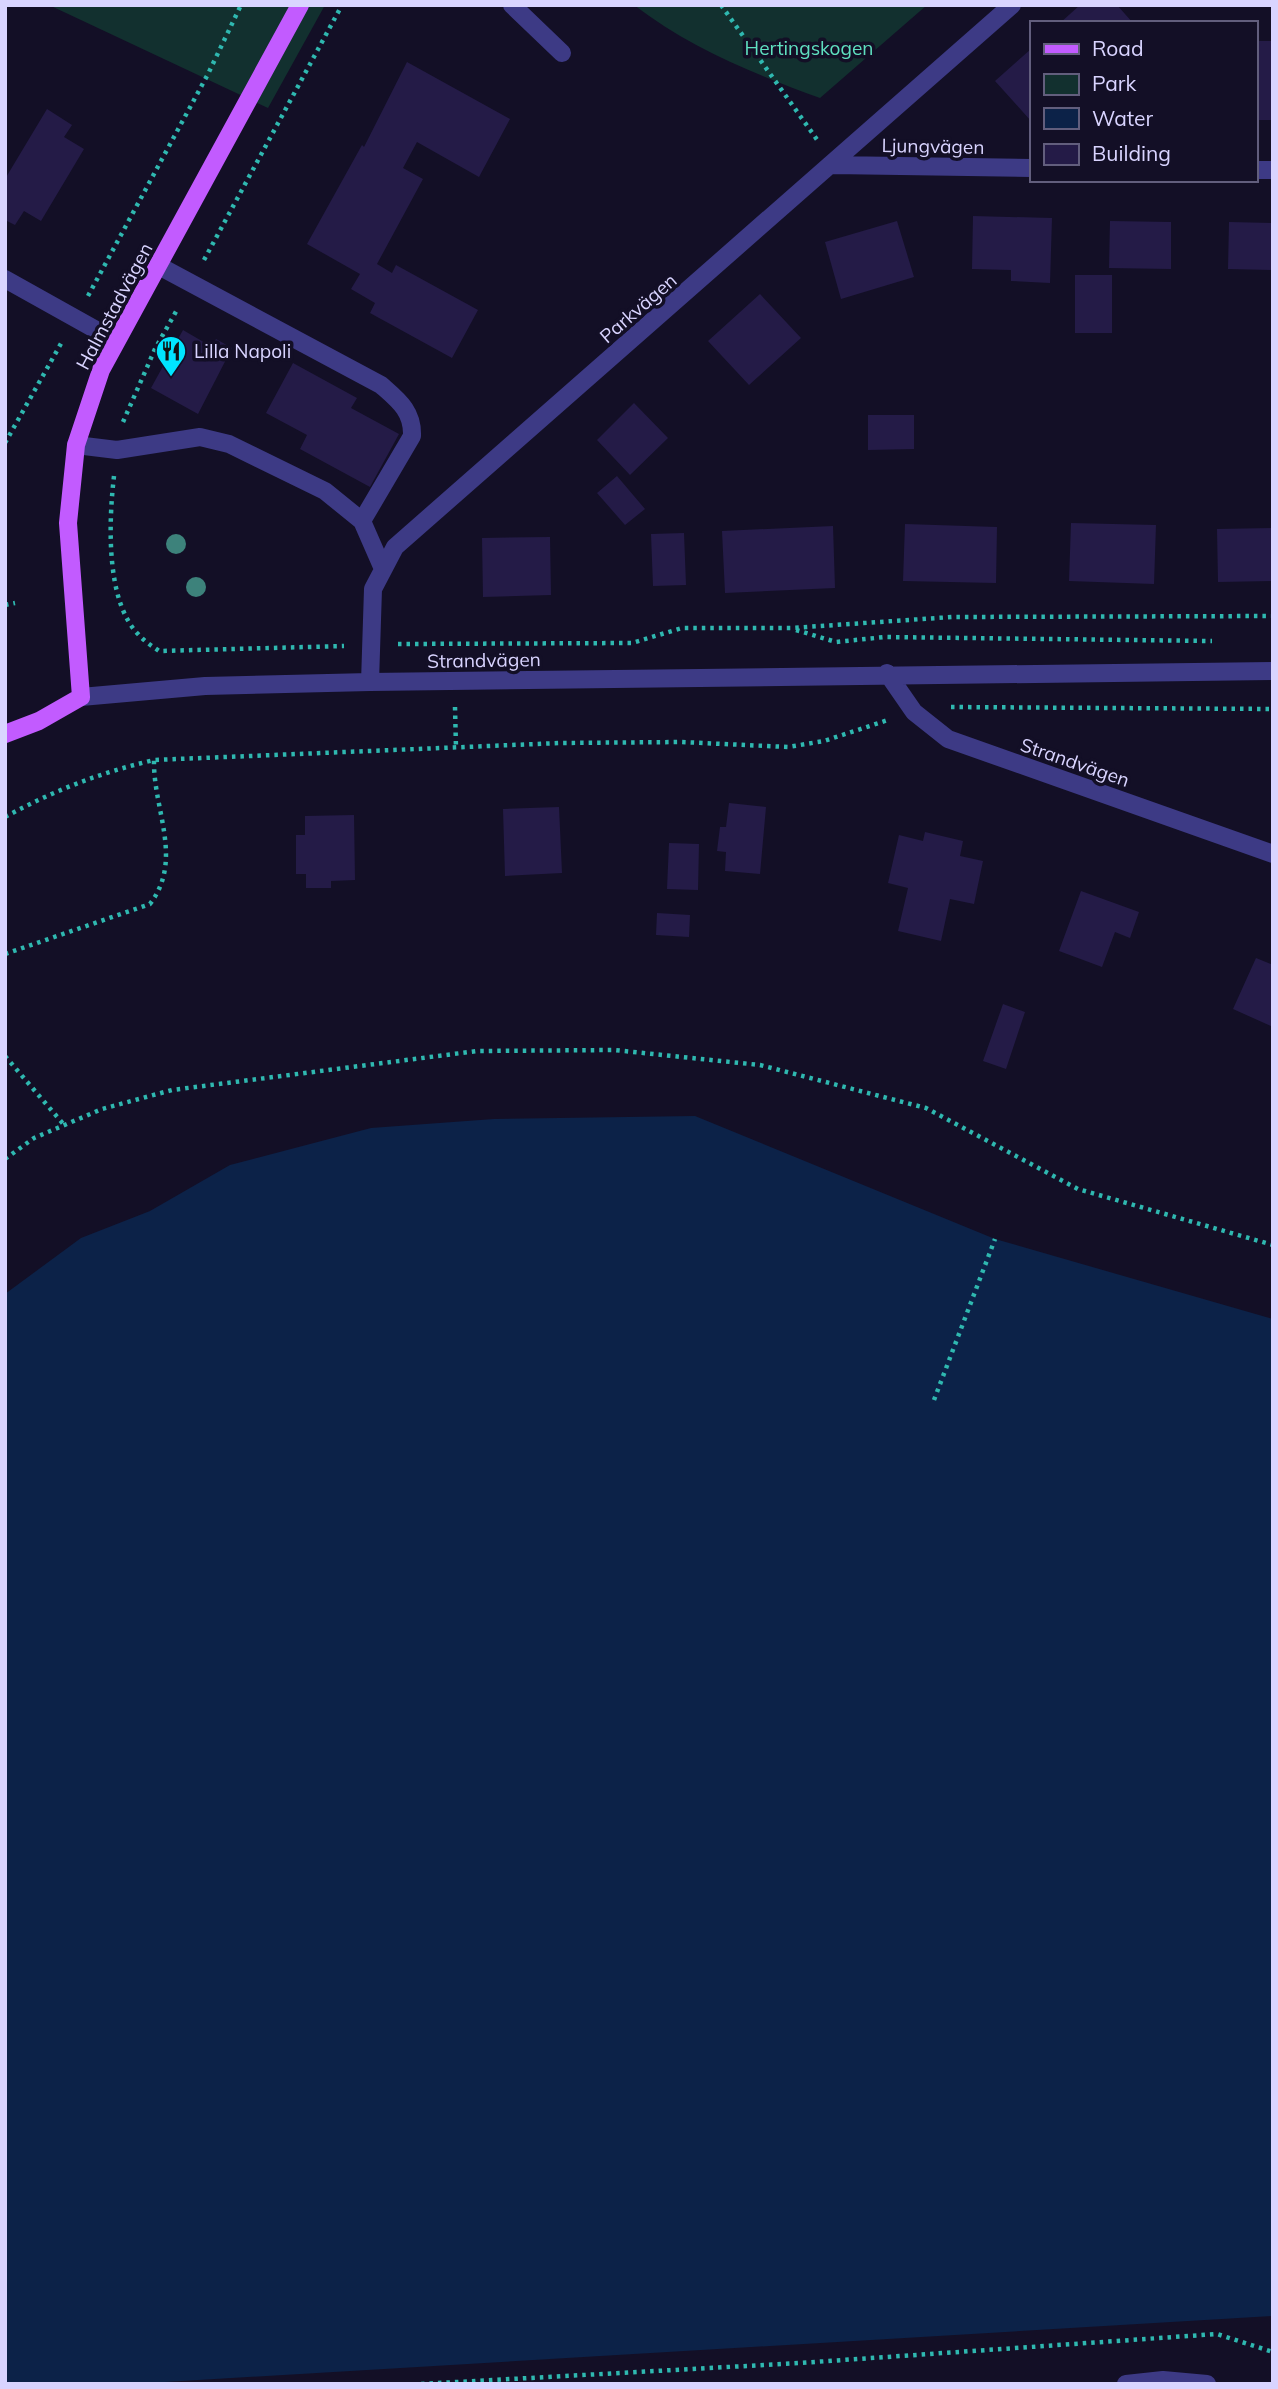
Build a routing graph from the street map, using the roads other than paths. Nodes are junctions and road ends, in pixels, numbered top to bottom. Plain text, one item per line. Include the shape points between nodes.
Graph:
1 (300, 5) edge
2 (512, 5) edge
3 (1012, 5) edge
4 (562, 53) dead end
5 (833, 165) junction
6 (1030, 168) edge
7 (159, 266) junction
8 (5, 279) edge
9 (116, 341) junction
10 (76, 444) junction
11 (362, 521) junction
12 (383, 569) junction
13 (1273, 671) edge
14 (887, 673) junction
15 (370, 682) junction
16 (81, 697) junction
17 (5, 734) edge
18 (1273, 854) edge
19 (1126, 2384) edge
20 (1207, 2384) edge

1 - 7 main road, Halmstadvägen
2 - 4 street
3 - 5 street, Parkvägen
5 - 6 street, Ljungvägen
5 - 12 street, Parkvägen via 395,547
7 - 9 main road, Halmstadvägen
7 - 11 street via 381,385 405,406 412,423 411,436
8 - 9 street
9 - 10 main road, Halmstadvägen
10 - 11 street via 117,450 201,437 229,444 325,491
10 - 16 main road, Halmstadvägen via 68,523
11 - 12 street
12 - 15 street, Parkvägen via 373,589
13 - 14 street, Strandvägen
14 - 15 street, Strandvägen
14 - 18 street, Strandvägen via 914,712 948,739
15 - 16 street, Strandvägen via 205,686
16 - 17 main road
19 - 20 street via 1163,2380

